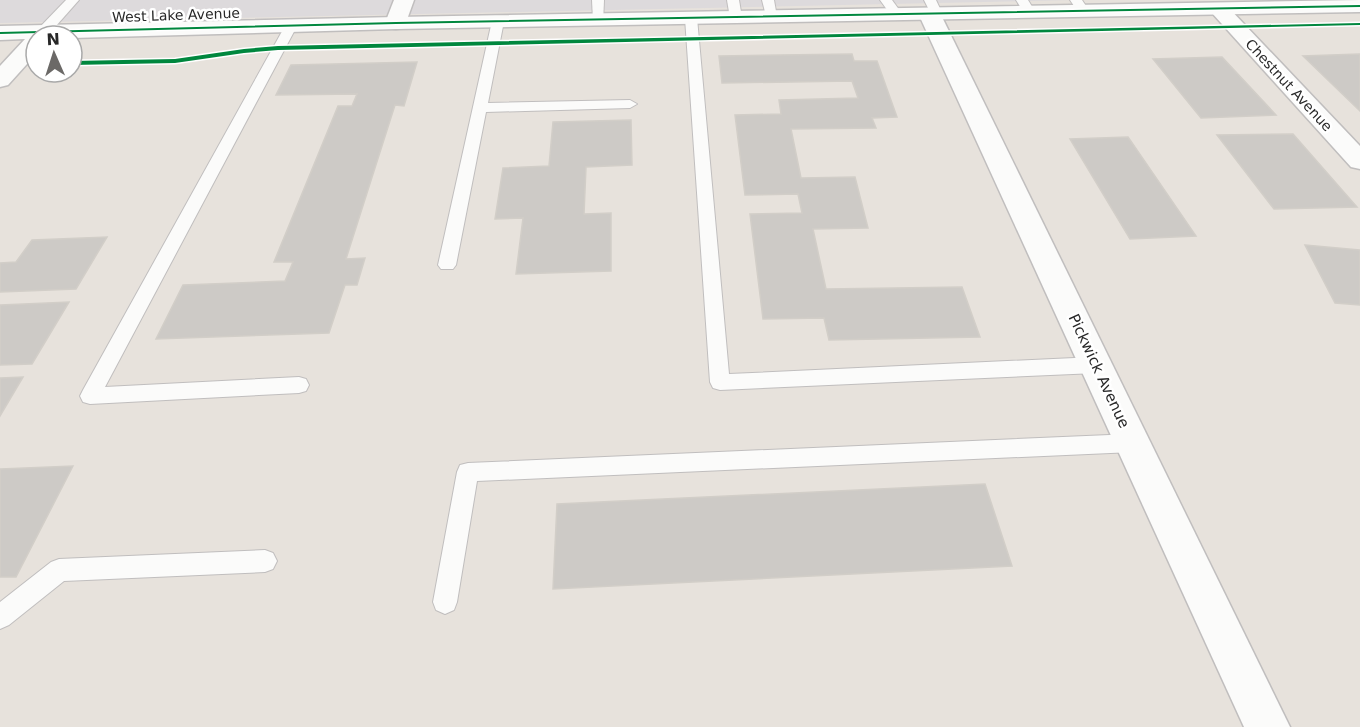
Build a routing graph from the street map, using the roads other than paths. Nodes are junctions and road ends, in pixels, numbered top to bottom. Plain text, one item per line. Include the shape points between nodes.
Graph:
1 (73, 0) edge
2 (404, 0) edge
3 (1245, 4) edge
4 (1312, 4) edge
5 (1183, 5) edge
6 (1026, 6) edge
7 (1080, 6) edge
8 (1360, 6) edge
9 (891, 8) edge
10 (734, 9) edge
11 (769, 9) edge
12 (1219, 9) junction
13 (598, 10) edge
14 (932, 10) edge
15 (692, 18) junction
16 (498, 21) junction
17 (396, 23) junction
18 (50, 24) edge
19 (291, 26) junction
20 (0, 33) edge
21 (84, 34) edge
22 (24, 35) edge
23 (24, 53) edge
24 (0, 80) edge
25 (630, 104) dead end
26 (480, 108) junction
27 (1360, 161) edge
28 (447, 265) dead end
29 (1096, 365) junction
30 (299, 385) dead end
31 (1133, 443) junction
32 (265, 561) dead end
33 (445, 602) dead end
34 (0, 617) edge
35 (1267, 727) edge

1 - 18 lane
2 - 17 street
3 - 4 street, West Lake Avenue
3 - 12 street, West Lake Avenue
4 - 8 street, West Lake Avenue
5 - 7 street, West Lake Avenue
5 - 12 street, West Lake Avenue
6 - 7 street, West Lake Avenue
6 - 14 street, West Lake Avenue
9 - 11 street, West Lake Avenue
9 - 14 street, West Lake Avenue
10 - 11 street, West Lake Avenue
10 - 15 street, West Lake Avenue
12 - 27 street, Chestnut Avenue
13 - 15 street, West Lake Avenue
13 - 16 street, West Lake Avenue
14 - 29 street, Pickwick Avenue
15 - 29 lane via 720,382
16 - 17 street, West Lake Avenue
16 - 26 lane
17 - 19 street, West Lake Avenue
19 - 21 street, West Lake Avenue
19 - 30 lane via 90,396
20 - 22 street, West Lake Avenue
23 - 24 street
25 - 26 lane
26 - 28 lane
29 - 31 street, Pickwick Avenue
31 - 33 lane via 468,472
31 - 35 street, Pickwick Avenue
32 - 34 lane via 58,570

